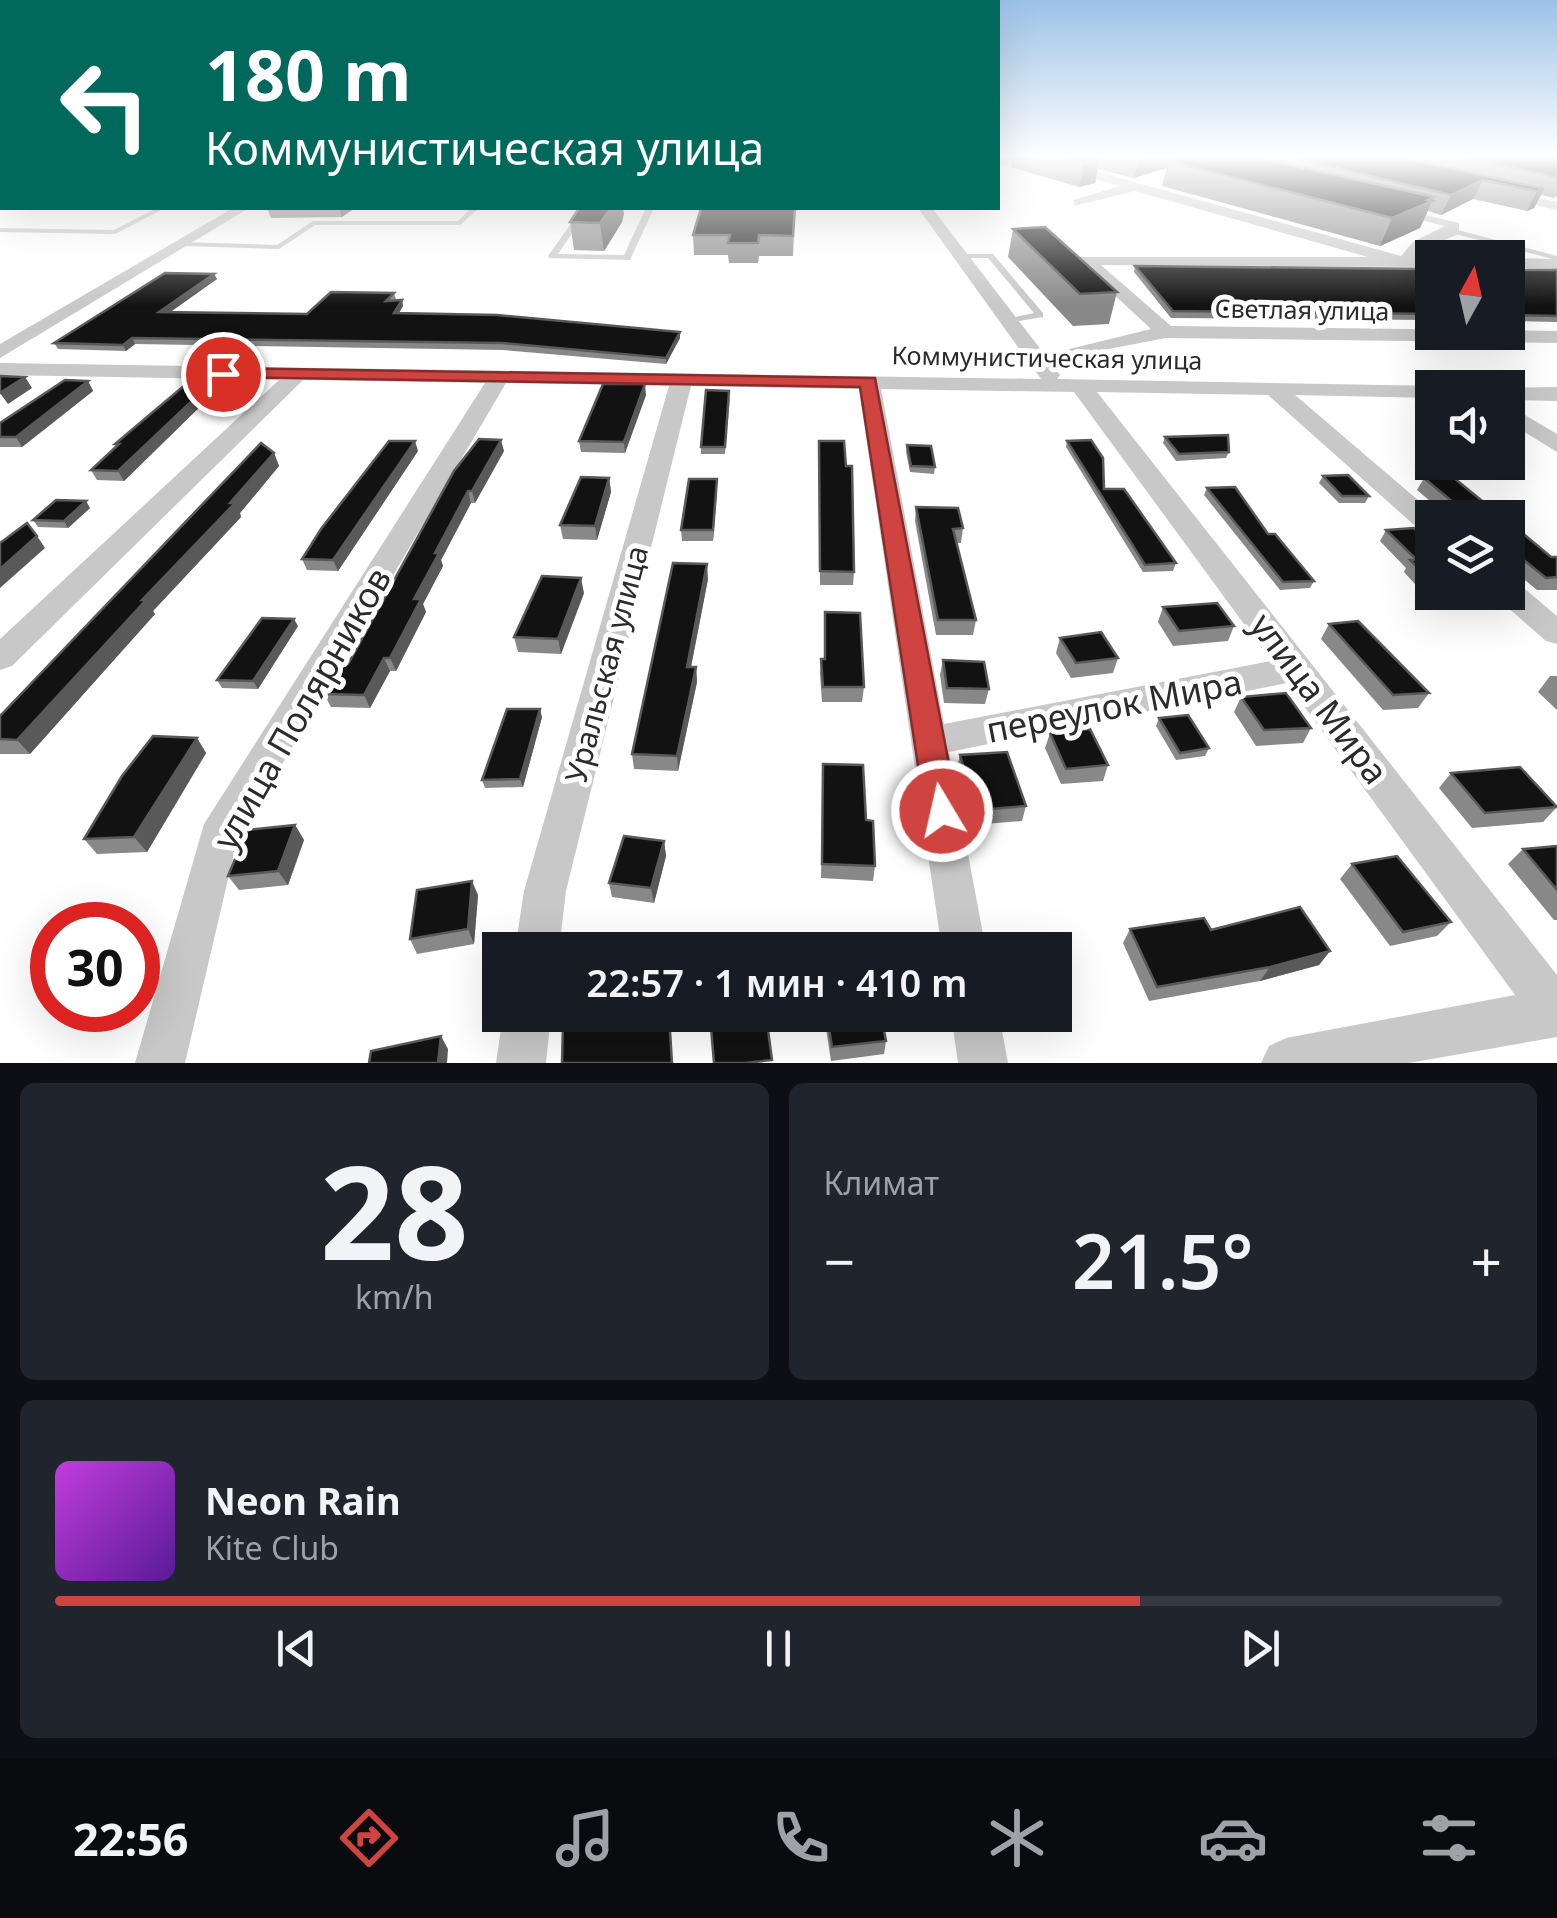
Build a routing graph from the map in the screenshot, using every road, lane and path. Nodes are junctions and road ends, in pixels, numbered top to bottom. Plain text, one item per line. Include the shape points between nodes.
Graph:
1 (1203, 207) edge
2 (1382, 207) edge
3 (157, 210) edge
4 (239, 210) edge
5 (473, 210) edge
6 (584, 210) edge
7 (649, 210) edge
8 (926, 210) edge
9 (0, 230) edge
10 (1454, 232) junction
11 (181, 244) junction
12 (960, 256) junction
13 (1557, 260) edge
14 (1405, 262) junction
15 (1415, 262) edge
16 (1525, 262) edge
17 (1009, 322) junction
18 (1166, 332) junction
19 (1557, 337) edge
20 (0, 352) edge
21 (1040, 363) junction
22 (0, 369) edge
23 (79, 370) junction
24 (296, 375) junction
25 (499, 377) junction
26 (682, 379) junction
27 (868, 382) junction
28 (1068, 385) junction
29 (1272, 387) junction
30 (1415, 391) edge
31 (47, 392) edge
32 (1525, 393) edge
33 (1557, 394) edge
34 (1525, 423) edge
35 (1557, 445) edge
36 (1415, 511) edge
37 (1525, 606) edge
38 (1557, 634) edge
39 (0, 658) edge
40 (1298, 668) junction
41 (930, 741) junction
42 (540, 932) edge
43 (961, 932) edge
44 (1556, 1011) edge
45 (525, 1032) edge
46 (978, 1032) edge
47 (160, 1063) edge
48 (520, 1063) edge
49 (983, 1063) edge
50 (1286, 1063) edge

1 - 14 street
2 - 10 street via 1452,224
3 - 9 lane via 115,232
4 - 11 street
5 - 11 lane via 460,223 313,223 278,248
6 - 7 lane via 552,256 627,258
8 - 12 street, улица Мира
10 - 13 lane
10 - 14 street via 1419,245
11 - 20 street
12 - 17 street, улица Мира
12 - 17 lane via 990,256 1040,315
13 - 16 street
14 - 15 street, Светлая улица
14 - 18 street, Светлая улица via 1086,260
17 - 21 street, улица Мира
18 - 19 street, Светлая улица
18 - 21 street, Светлая улица
21 - 28 street, улица Мира
22 - 23 street, Коммунистическая улица
23 - 24 street, Коммунистическая улица
23 - 31 street
24 - 25 street, Коммунистическая улица
24 - 39 street
25 - 26 street, Коммунистическая улица
25 - 47 street, улица Полярников via 218,838
26 - 27 street, Коммунистическая улица
26 - 42 street, Уральская улица
27 - 28 street, Коммунистическая улица
27 - 41 street
28 - 29 street, Коммунистическая улица
28 - 40 street, улица Мира
29 - 30 street, Коммунистическая улица
29 - 36 street
32 - 33 street
34 - 35 street
37 - 38 street
40 - 41 street, переулок Мира
40 - 44 street, улица Мира
41 - 43 street
44 - 50 street
45 - 48 street
46 - 49 street

